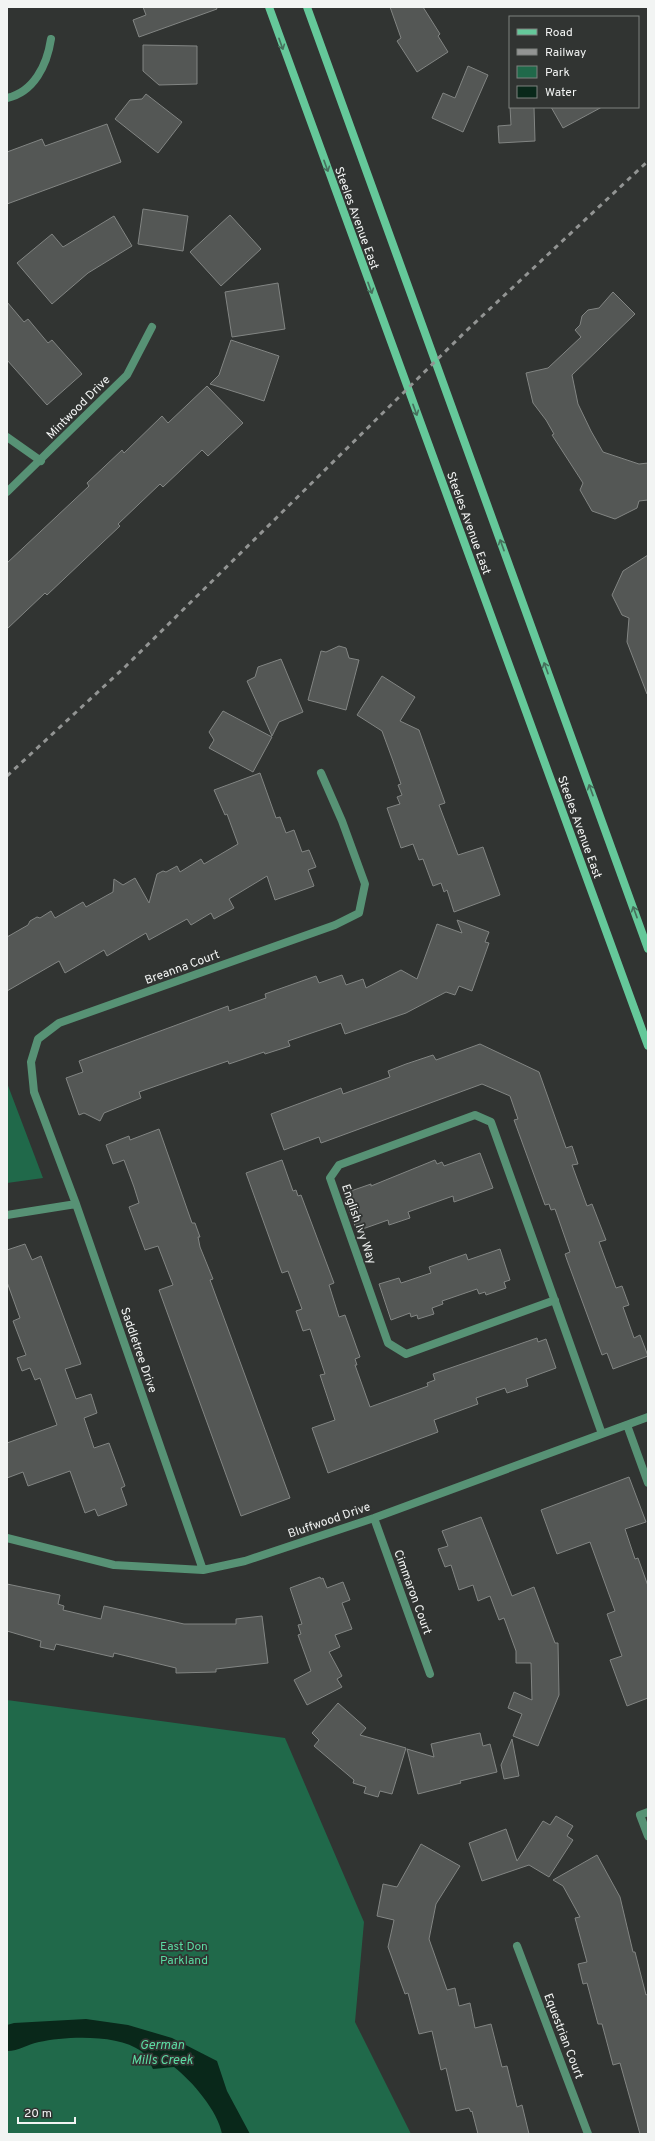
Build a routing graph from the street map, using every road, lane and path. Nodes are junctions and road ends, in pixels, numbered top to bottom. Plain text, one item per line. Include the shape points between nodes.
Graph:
1 (269, 7) edge
2 (307, 7) edge
3 (51, 39) dead end
4 (7, 98) edge
5 (152, 327) dead end
6 (7, 437) edge
7 (41, 461) junction
8 (7, 492) edge
9 (321, 773) dead end
10 (648, 949) edge
11 (648, 1046) edge
12 (76, 1204) junction
13 (7, 1215) edge
14 (554, 1300) junction
15 (648, 1417) edge
16 (627, 1425) junction
17 (602, 1434) junction
18 (648, 1484) edge
19 (374, 1518) junction
20 (7, 1538) edge
21 (203, 1570) junction
22 (430, 1674) dead end
23 (648, 1812) edge
24 (648, 1836) edge
25 (517, 1946) dead end
26 (588, 2134) edge

1 -> 11 main road, Steeles Avenue East
10 -> 2 main road, Steeles Avenue East
3 - 4 street via 49,52 38,78 17,96
5 - 7 street, Mintwood Drive via 127,375
6 - 7 street
7 - 8 street, Mintwood Drive
9 - 12 street, Breanna Court via 365,884 359,913 335,925 59,1023 38,1039 31,1062 34,1092
12 - 13 street
12 - 21 street, Saddletree Drive
14 - 14 street, English Ivy Way via 491,1122 475,1115 339,1165 330,1178 388,1344 406,1354
14 - 17 street, English Ivy Way
15 - 16 street, Bluffwood Drive
16 - 17 street, Bluffwood Drive
16 - 18 street
17 - 19 street, Bluffwood Drive
19 - 21 street, Bluffwood Drive via 245,1561
19 - 22 street, Cimmaron Court
20 - 21 street, Bluffwood Drive via 114,1565
23 - 24 street via 640,1815
25 - 26 street, Equestrian Court

